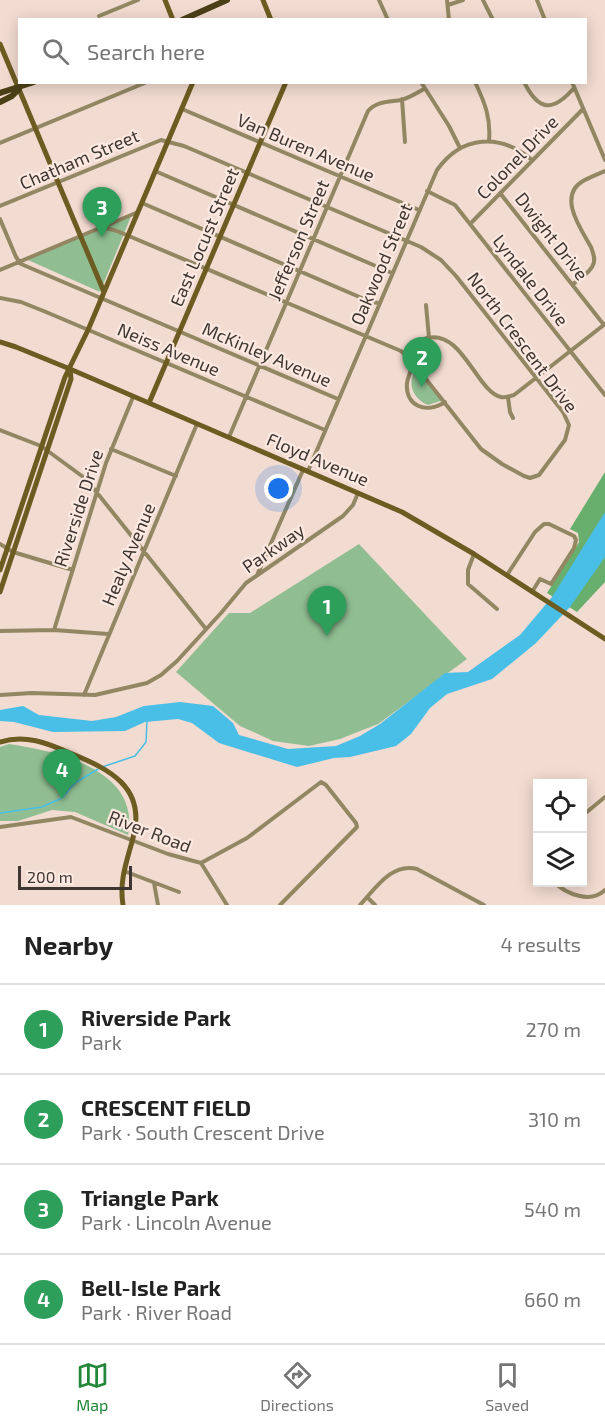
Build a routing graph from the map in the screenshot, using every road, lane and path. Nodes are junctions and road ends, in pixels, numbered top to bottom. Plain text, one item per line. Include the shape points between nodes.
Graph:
1 (138, 0) edge
2 (165, 0) edge
3 (227, 0) edge
4 (263, 0) edge
5 (379, 0) edge
6 (463, 0) edge
7 (483, 0) edge
8 (537, 0) edge
9 (447, 3) edge
10 (99, 16) dead end
11 (172, 18) edge
12 (186, 18) edge
13 (270, 18) edge
14 (387, 18) edge
15 (449, 18) edge
16 (492, 18) edge
17 (544, 18) edge
18 (0, 44) edge
19 (29, 84) edge
20 (142, 84) edge
21 (192, 84) edge
22 (285, 84) edge
23 (422, 84) edge
24 (476, 84) edge
25 (525, 84) edge
26 (573, 85) edge
27 (19, 88) junction
28 (424, 89) junction
29 (0, 93) edge
30 (402, 99) junction
31 (0, 102) edge
32 (182, 109) junction
33 (583, 109) junction
34 (36, 128) junction
35 (168, 140) junction
36 (489, 141) junction
37 (260, 142) junction
38 (405, 142) dead end
39 (0, 143) edge
40 (460, 147) junction
41 (532, 160) junction
42 (605, 160) edge
43 (155, 171) junction
44 (605, 171) edge
45 (248, 174) junction
46 (340, 175) junction
47 (58, 182) junction
48 (427, 191) junction
49 (501, 193) junction
50 (141, 203) junction
51 (234, 205) junction
52 (0, 206) edge
53 (327, 207) junction
54 (419, 210) junction
55 (138, 212) junction
56 (0, 219) edge
57 (470, 224) junction
58 (102, 227) junction
59 (127, 234) junction
60 (81, 236) junction
61 (220, 237) junction
62 (313, 239) junction
63 (406, 241) junction
64 (20, 262) junction
65 (207, 268) junction
66 (0, 270) edge
67 (300, 270) junction
68 (392, 273) junction
69 (573, 284) junction
70 (102, 295) junction
71 (0, 298) edge
72 (286, 302) junction
73 (379, 303) junction
74 (426, 305) dead end
75 (605, 324) edge
76 (88, 330) junction
77 (180, 332) junction
78 (365, 336) junction
79 (429, 338) junction
80 (0, 342) edge
81 (570, 352) junction
82 (404, 353) junction
83 (167, 363) junction
84 (414, 364) junction
85 (260, 365) junction
86 (70, 369) junction
87 (536, 378) junction
88 (605, 395) edge
89 (133, 397) junction
90 (246, 397) junction
91 (508, 397) junction
92 (338, 399) junction
93 (445, 402) junction
94 (149, 403) junction
95 (513, 418) dead end
96 (197, 424) junction
97 (0, 430) edge
98 (325, 430) junction
99 (229, 437) junction
100 (41, 446) junction
101 (111, 449) junction
102 (47, 450) junction
103 (306, 470) junction
104 (176, 476) junction
105 (98, 492) junction
106 (358, 493) junction
107 (0, 544) edge
108 (7, 550) edge
109 (144, 550) junction
110 (474, 554) junction
111 (0, 570) edge
112 (73, 570) junction
113 (258, 574) junction
114 (507, 575) junction
115 (0, 592) edge
116 (532, 592) junction
117 (496, 609) dead end
118 (206, 629) junction
119 (54, 630) junction
120 (0, 632) edge
121 (108, 634) junction
122 (602, 636) edge
123 (0, 695) edge
124 (84, 695) junction
125 (0, 741) edge
126 (605, 797) edge
127 (587, 812) edge
128 (0, 827) edge
129 (133, 840) junction
130 (201, 863) junction
131 (123, 871) junction
132 (154, 883) junction
133 (560, 887) edge
134 (605, 890) edge
135 (179, 892) dead end
136 (367, 897) junction
137 (123, 905) edge
138 (158, 905) edge
139 (227, 905) edge
140 (280, 905) edge
141 (360, 905) edge
142 (375, 905) edge
143 (484, 905) edge

1 - 10 street
2 - 11 street
3 - 12 main road
4 - 13 street
5 - 14 street
6 - 9 street
7 - 16 street
8 - 17 street
9 - 15 street
18 - 27 street
19 - 27 main road
20 - 34 street
21 - 32 street
22 - 37 street, East Locust Street
23 - 28 street
24 - 36 street via 489,115
25 - 26 street via 535,100 546,105 559,103
26 - 33 street
27 - 29 main road
27 - 31 main road
27 - 34 street
28 - 30 street, Jefferson Street
28 - 40 street
30 - 38 street
30 - 46 street, Jefferson Street via 372,106
32 - 35 street
32 - 37 street, Van Buren Avenue
33 - 41 street, Colonel Drive
33 - 42 street
34 - 39 street
34 - 47 street
35 - 43 street
35 - 45 street, North Crescent Drive
35 - 47 street, Chatham Street
36 - 40 street
36 - 41 street via 511,146
37 - 45 street, East Locust Street
37 - 46 street, Van Buren Avenue
40 - 48 street, Oakwood Street via 442,162
41 - 49 street, Colonel Drive
43 - 50 street
43 - 51 street
44 - 69 street via 583,181 571,197 594,262
45 - 51 street, East Locust Street
45 - 53 street, North Crescent Drive
46 - 53 street, Jefferson Street
46 - 54 street, Van Buren Avenue
47 - 52 street, Chatham Street
47 - 60 street
48 - 54 street, Oakwood Street
48 - 57 street, Lyndale Drive via 455,205
49 - 57 street, Colonel Drive
49 - 69 street, Dwight Drive
50 - 55 street
50 - 61 street
51 - 61 street, East Locust Street
51 - 62 street
53 - 62 street, Jefferson Street
53 - 63 street, North Crescent Drive
54 - 63 street, Oakwood Street
55 - 58 street
55 - 59 street
56 - 64 street
57 - 81 street, Lyndale Drive
58 - 59 street
58 - 60 street
59 - 65 street
59 - 70 street
60 - 64 street
60 - 70 street
61 - 65 street, East Locust Street
61 - 67 street
62 - 67 street, Jefferson Street
62 - 68 street
63 - 68 street, Oakwood Street
63 - 87 street, North Crescent Drive via 441,260
64 - 66 street
64 - 70 street, McKinley Avenue
65 - 72 street
65 - 77 street, East Locust Street
67 - 72 street, Jefferson Street
67 - 73 street
68 - 73 street, Oakwood Street
69 - 75 street, Dwight Drive
70 - 76 street
70 - 77 street, McKinley Avenue
71 - 76 street, Neiss Avenue via 21,302
72 - 78 street
72 - 85 street, Jefferson Street
73 - 78 street, Oakwood Street
74 - 79 street
75 - 81 street
76 - 83 street, Neiss Avenue
76 - 86 street
77 - 83 street, East Locust Street
77 - 85 street, McKinley Avenue
78 - 82 street
78 - 92 street, Oakwood Street
79 - 82 street
79 - 91 street via 450,342 492,392
80 - 86 street, Floyd Avenue
81 - 87 street
81 - 88 street, Lyndale Drive
82 - 84 street
83 - 90 street, Neiss Avenue
83 - 94 street, East Locust Street
84 - 93 street
84 - 93 street via 407,381 411,398 426,410
85 - 90 street, Jefferson Street
85 - 92 street, McKinley Avenue
86 - 89 street, Floyd Avenue
86 - 100 street
86 - 102 street via 71,379
87 - 91 street
87 - 93 street, North Crescent Drive via 563,412 569,429 537,476 524,476 489,456
89 - 94 street, Floyd Avenue
89 - 101 street, Riverside Drive
90 - 98 street, Neiss Avenue
90 - 99 street, Jefferson Street
91 - 95 street
92 - 98 street, Oakwood Street
94 - 96 street, Floyd Avenue
96 - 99 street, Floyd Avenue
96 - 104 street, Healy Avenue
97 - 100 street
98 - 103 street, Oakwood Street
99 - 103 street, Floyd Avenue
100 - 102 street
100 - 108 street
101 - 104 street
101 - 105 street, Riverside Drive
102 - 105 street
102 - 108 street
103 - 106 street, Floyd Avenue
103 - 113 street, Oakwood Street
104 - 109 street, Healy Avenue
105 - 109 street
105 - 112 street, Riverside Drive
106 - 110 street, Floyd Avenue via 402,512
106 - 113 street, Parkway via 343,516
107 - 108 street
108 - 111 street
108 - 112 street
108 - 115 street
109 - 118 street
109 - 121 street, Healy Avenue
110 - 114 street, Floyd Avenue
110 - 117 street via 468,584
112 - 119 street, Riverside Drive
113 - 118 street, Parkway
114 - 116 street, Floyd Avenue
114 - 116 street via 543,524 574,536 574,548 551,584 540,579
116 - 122 street, Floyd Avenue
118 - 124 street, Parkway via 161,675 137,686
119 - 120 street
119 - 121 street
121 - 124 street, Healy Avenue
123 - 124 street, Parkway
125 - 129 street via 40,741 99,765 121,780 135,817
126 - 127 street
128 - 129 street, River Road via 71,817
129 - 130 street, River Road
129 - 131 street
130 - 139 street
130 - 140 street, River Road via 248,838 321,782 357,827
131 - 132 street
131 - 137 street
132 - 135 street
132 - 138 street
133 - 134 street via 583,897 597,896
136 - 141 street
136 - 142 street
136 - 143 street via 390,873 411,867

